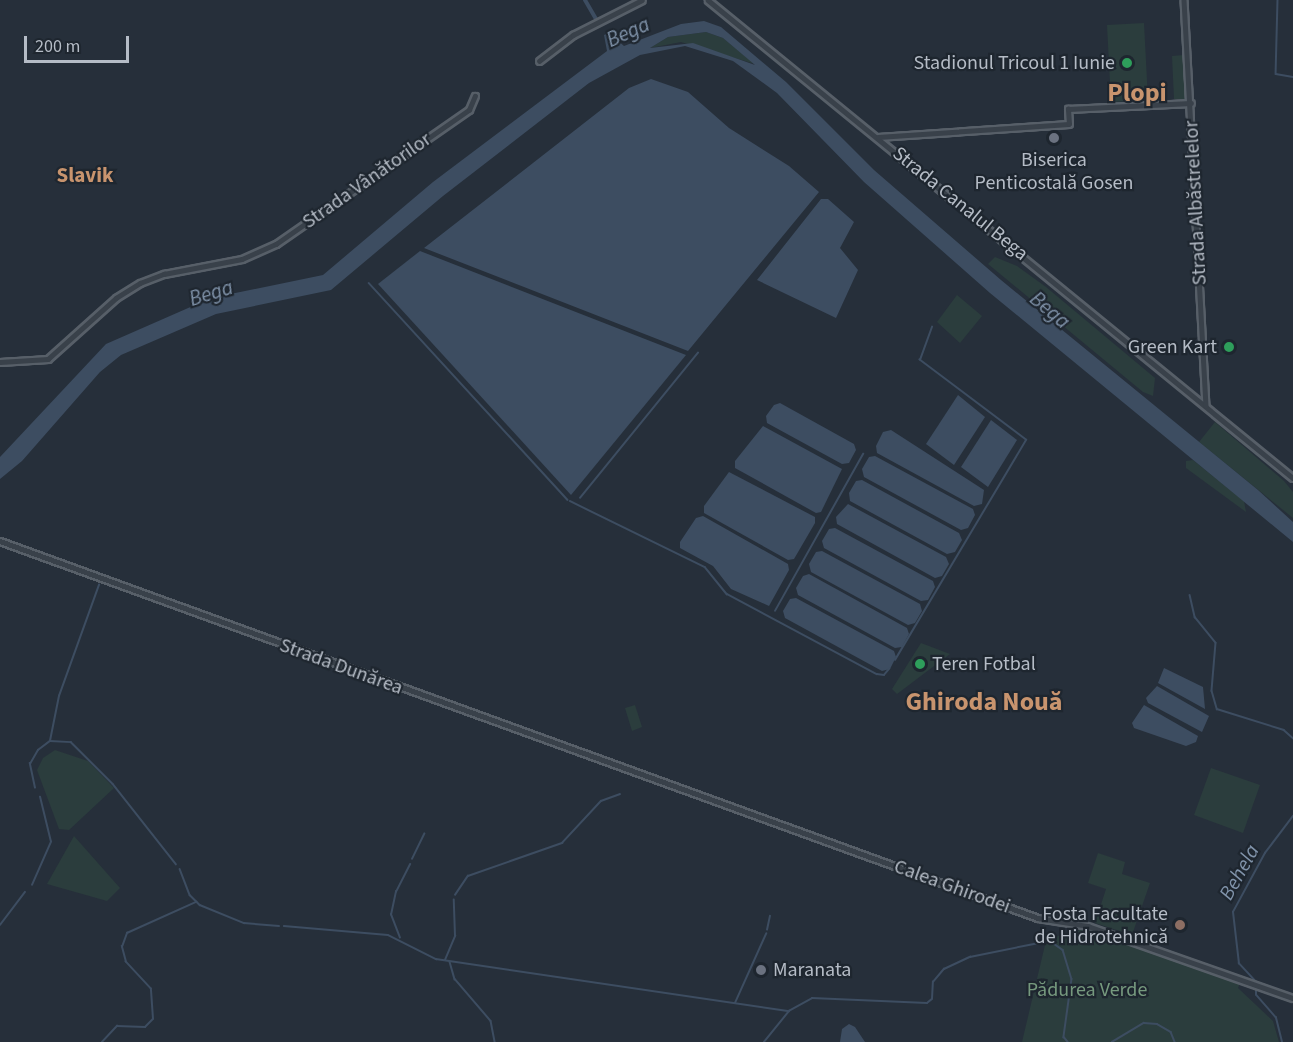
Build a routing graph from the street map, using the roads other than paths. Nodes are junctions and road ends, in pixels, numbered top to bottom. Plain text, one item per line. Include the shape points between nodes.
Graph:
1 (642, 0) edge
2 (708, 0) edge
3 (1184, 0) edge
4 (539, 61) dead end
5 (475, 96) dead end
6 (1191, 103) junction
7 (878, 137) junction
8 (0, 362) edge
9 (1206, 405) junction
10 (1293, 478) edge
11 (0, 542) edge
12 (682, 790) joint
13 (1293, 998) edge

1 - 4 street via 573,36
2 - 7 street, Strada Canalul Bega
3 - 6 street, Strada Albăstrelelor
5 - 8 street, Strada Vânătorilor via 469,110 289,236 249,256 146,280 120,295 48,359
6 - 7 street via 1068,110 1069,124
6 - 9 street, Strada Albăstrelelor
7 - 9 street, Strada Canalul Bega
9 - 10 street, Strada Canalul Bega
11 - 12 street, Strada Dunărea
12 - 13 street, Calea Ghirodei via 1038,918 1088,926

